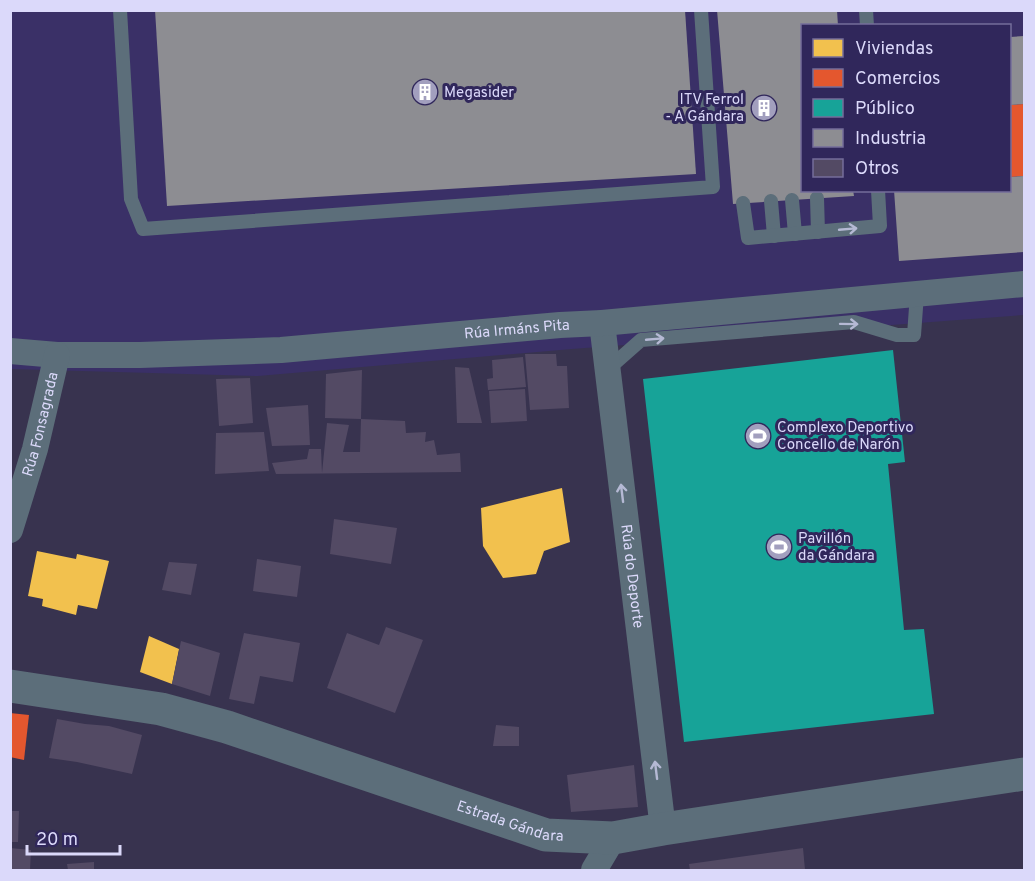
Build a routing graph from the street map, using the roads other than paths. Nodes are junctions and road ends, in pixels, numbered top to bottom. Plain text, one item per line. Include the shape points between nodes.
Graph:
1 (120, 10) edge
2 (701, 10) edge
3 (878, 192) edge
4 (817, 198) dead end
5 (792, 200) dead end
6 (771, 201) dead end
7 (744, 203) dead end
8 (818, 232) junction
9 (795, 234) junction
10 (774, 236) junction
11 (1024, 284) edge
12 (917, 294) junction
13 (602, 323) junction
14 (10, 351) edge
15 (57, 355) junction
16 (607, 370) junction
17 (10, 530) edge
18 (10, 686) edge
19 (1024, 774) edge
20 (663, 829) junction
21 (613, 838) junction
22 (594, 870) edge

1 - 2 lane via 131,199 143,229 713,187
8 -> 3 lane via 880,226
4 - 8 lane
5 - 9 lane
6 - 10 lane
7 - 10 lane via 748,238
8 - 9 lane
9 - 10 lane
11 - 12 street, Rúa Irmáns Pita
12 - 13 street, Rúa Irmáns Pita
16 -> 12 lane via 641,340 854,322 897,335 914,335
13 - 15 street, Rúa Irmáns Pita via 281,350
13 - 16 street, Rúa do Deporte
14 - 15 street, Rúa Irmáns Pita
15 - 17 street, Rúa Fonsagrada
20 -> 16 street, Rúa do Deporte
18 - 21 street, Estrada Gándara via 161,709 227,727 546,836
19 - 20 street, Estrada Gándara
20 - 21 street, Estrada Gándara
21 - 22 street

